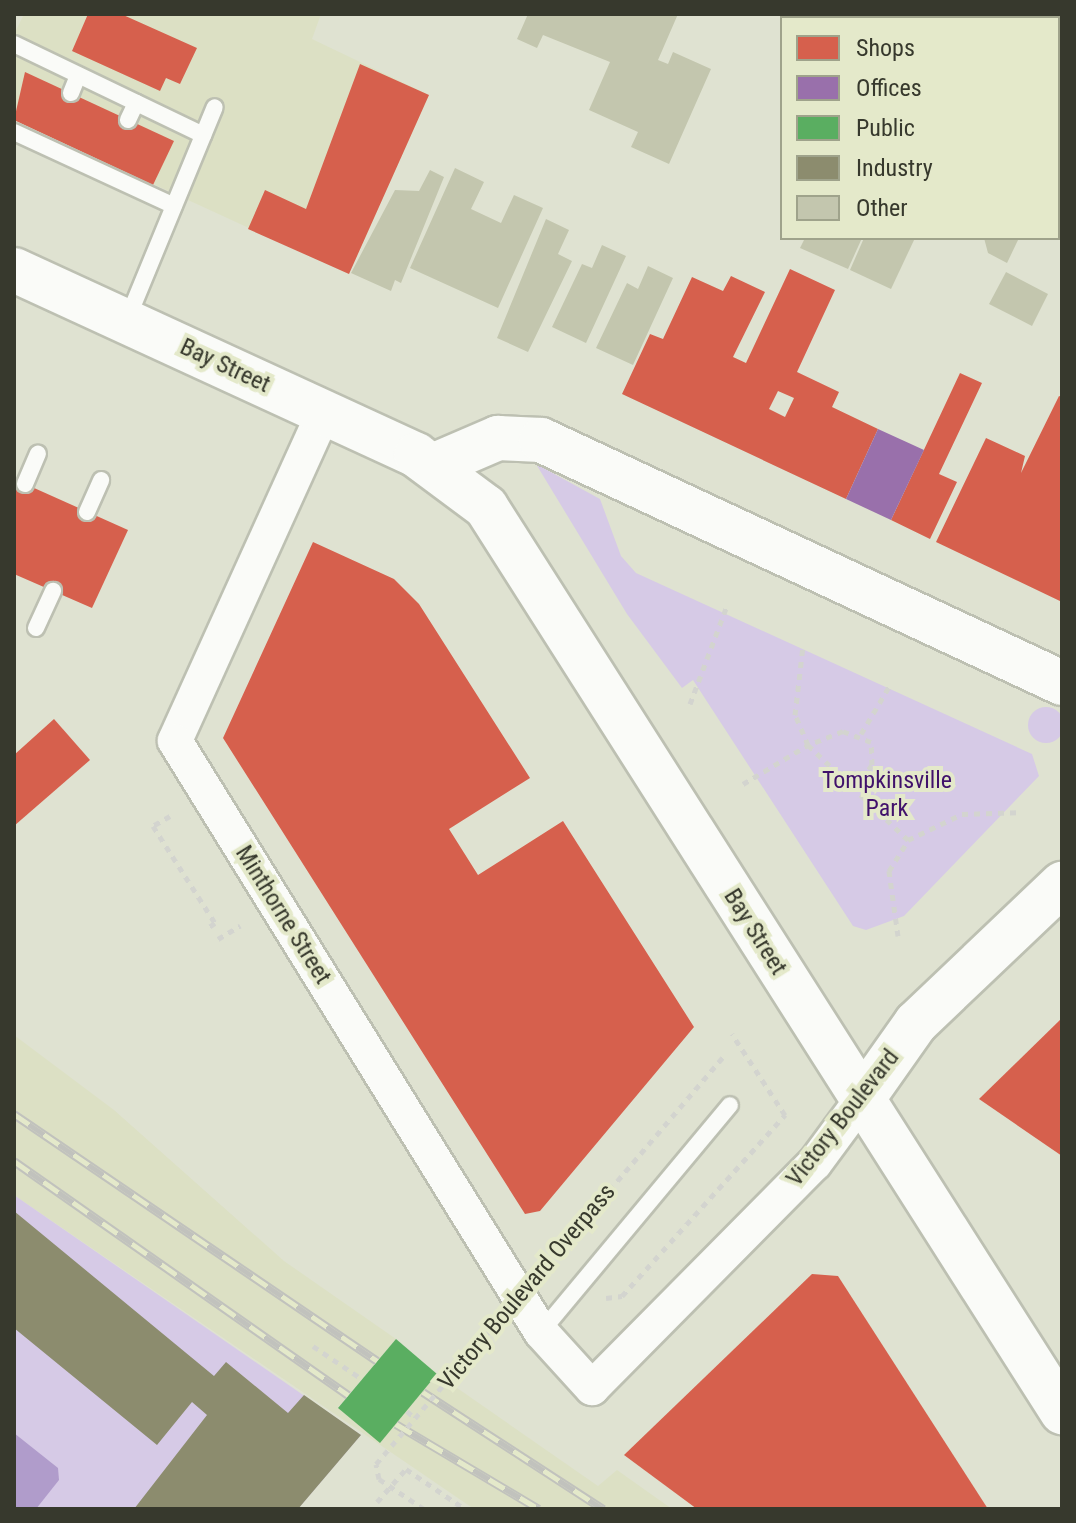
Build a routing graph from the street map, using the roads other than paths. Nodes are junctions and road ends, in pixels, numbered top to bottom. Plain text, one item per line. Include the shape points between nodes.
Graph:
1 (15, 47) edge
2 (78, 76) junction
3 (71, 93) dead end
4 (136, 103) junction
5 (215, 107) dead end
6 (128, 120) dead end
7 (14, 132) edge
8 (203, 135) junction
9 (174, 206) junction
10 (14, 270) edge
11 (126, 322) junction
12 (324, 412) junction
13 (38, 454) dead end
14 (435, 465) junction
15 (101, 480) dead end
16 (25, 484) dead end
17 (87, 512) dead end
18 (53, 591) dead end
19 (36, 628) dead end
20 (1062, 683) edge
21 (1062, 884) edge
22 (863, 1098) junction
23 (730, 1105) dead end
24 (541, 1332) junction
25 (592, 1388) joint
26 (1062, 1412) edge

1 - 2 lane
2 - 3 lane
2 - 4 lane
4 - 6 lane
4 - 8 lane
5 - 8 lane
7 - 9 lane via 106,169
8 - 9 lane
9 - 11 lane
10 - 11 main road, Bay Street
11 - 12 main road, Bay Street
12 - 14 main road, Bay Street
12 - 24 street, Minthorne Street via 175,741
13 - 16 lane
14 - 20 main road via 498,438 541,440
14 - 22 main road, Bay Street via 499,525
15 - 17 lane
18 - 19 lane
21 - 22 main road, Victory Boulevard via 916,1023
22 - 25 street, Victory Boulevard via 815,1163
22 - 26 main road, Bay Street
23 - 24 lane
24 - 25 street, Minthorne Street

